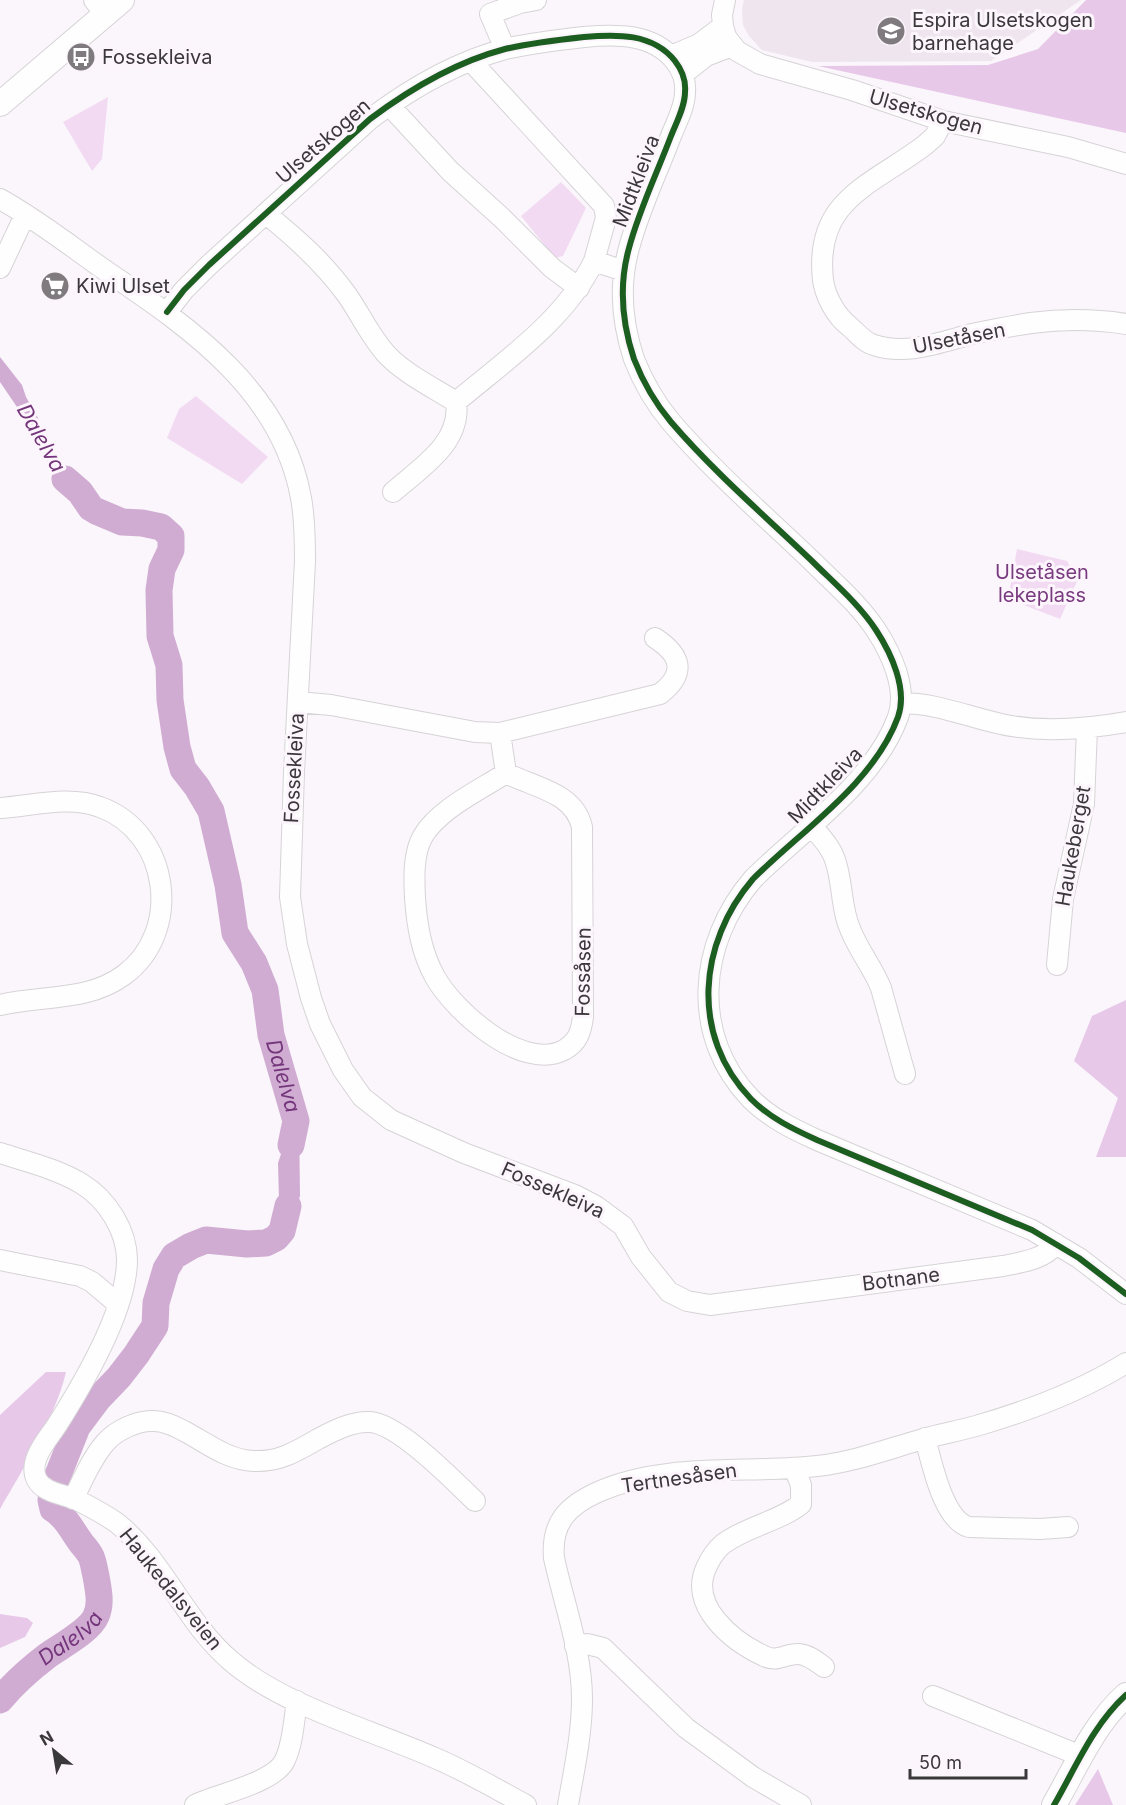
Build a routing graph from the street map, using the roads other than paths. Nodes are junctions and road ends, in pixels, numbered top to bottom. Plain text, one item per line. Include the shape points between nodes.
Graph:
1 (536, 0) edge
2 (725, 0) edge
3 (107, 5) edge
4 (723, 26) junction
5 (732, 46) junction
6 (505, 50) junction
7 (671, 56) junction
8 (471, 60) junction
9 (682, 74) junction
10 (0, 104) edge
11 (389, 105) junction
12 (943, 121) junction
13 (1126, 164) edge
14 (0, 199) edge
15 (266, 214) junction
16 (25, 215) junction
17 (594, 261) junction
18 (0, 268) edge
19 (624, 271) junction
20 (579, 288) junction
21 (167, 312) junction
22 (1126, 324) edge
23 (456, 402) junction
24 (393, 492) dead end
25 (656, 638) dead end
26 (298, 702) junction
27 (902, 703) junction
28 (1126, 722) edge
29 (1087, 728) junction
30 (501, 733) junction
31 (506, 773) junction
32 (0, 808) edge
33 (811, 825) junction
34 (1057, 965) dead end
35 (0, 1005) edge
36 (905, 1074) dead end
37 (0, 1153) edge
38 (1056, 1244) junction
39 (0, 1260) edge
40 (660, 1283) joint
41 (1126, 1294) edge
42 (118, 1304) junction
43 (1126, 1364) edge
44 (925, 1438) junction
45 (794, 1468) junction
46 (73, 1499) junction
47 (475, 1501) dead end
48 (1068, 1527) dead end
49 (575, 1646) junction
50 (824, 1666) dead end
51 (1126, 1695) edge
52 (933, 1696) dead end
53 (297, 1701) junction
54 (1081, 1756) junction
55 (195, 1805) edge
56 (526, 1805) edge
57 (568, 1805) edge
58 (801, 1805) edge
59 (1054, 1805) edge

1 - 6 street via 490,14
2 - 4 street
3 - 10 main road
4 - 5 street
4 - 7 street via 699,44
5 - 9 street via 706,57
5 - 12 street, Ulsetskogen via 760,64
6 - 7 street, Ulsetskogen via 555,40 626,35 653,42
6 - 8 street, Ulsetskogen
7 - 9 street, Midtkleiva
8 - 11 street, Ulsetskogen
8 - 17 street via 604,206 605,224
9 - 19 street, Midtkleiva via 685,99 636,226
11 - 15 street, Ulsetskogen
11 - 20 street, Ulsetskogen via 450,171 552,268
12 - 13 street, Ulsetskogen via 1068,147
12 - 22 street, Ulsetåsen via 925,146 852,195 828,224 821,264 823,285 838,318 873,345 905,349 1032,323 1097,320
14 - 16 street, Fossekleiva
15 - 21 street, Ulsetskogen via 209,265
15 - 23 street via 322,264 386,354
16 - 18 street
16 - 21 street, Fossekleiva
17 - 19 street
17 - 20 street
19 - 27 street, Midtkleiva via 623,306 630,344 656,401 681,432 874,626 894,665
20 - 23 street via 555,316
21 - 26 street, Fossekleiva via 249,387 291,460 301,495 305,535
23 - 24 street via 454,427 444,446
25 - 30 street via 672,651 678,662 672,682 660,694
26 - 30 street
26 - 40 street, Fossekleiva via 290,847 292,921 311,998 343,1070 362,1097 391,1120 464,1153 575,1195 613,1217
27 - 29 street via 919,703 1005,725
27 - 33 street, Midtkleiva via 875,759
28 - 29 street
29 - 34 street, Haukeberget via 1084,804 1063,899
30 - 31 street
31 - 31 street, Fossåsen via 567,801 578,812 582,827 582,1028 575,1042 553,1054 518,1049 481,1028 462,1011 435,978 419,931 416,855 422,837 448,811
32 - 35 street via 83,802 119,817 135,831 157,863 162,898 157,930 148,948 139,963 123,976 72,996
33 - 36 street, Midtkleiva via 837,864 846,919 881,988
33 - 38 street, Midtkleiva via 739,896 716,943 709,980 709,1009 726,1065 752,1099 785,1125 1008,1219
37 - 42 street via 80,1183 102,1201 125,1245 125,1277
38 - 40 street, Botnane via 1034,1260 1003,1266 710,1305 687,1301
38 - 41 street
39 - 42 street via 80,1276
42 - 46 street, Haukedalsveien via 99,1353 37,1456 34,1473 38,1482 47,1490
43 - 44 street, Tertnesåsen via 1085,1387 1040,1405 979,1426
44 - 45 street, Tertnesåsen via 854,1459
44 - 48 street via 948,1509 958,1523 969,1527
45 - 49 street, Tertnesåsen via 701,1471 640,1480 600,1491 572,1508 557,1526 553,1546
45 - 50 street via 801,1485 801,1504 723,1544 703,1573 702,1593 712,1615 756,1652 776,1659 800,1654
46 - 47 street via 106,1441 138,1424 166,1423 234,1458 261,1461 283,1458 339,1429 368,1422 378,1423 418,1449
46 - 53 street, Haukedalsveien via 99,1511 141,1546 200,1627 231,1661
49 - 57 street, Tertnesåsen via 582,1699
49 - 58 street via 603,1648 686,1728 753,1777
51 - 54 main road via 1100,1725
52 - 54 street
53 - 55 street via 289,1751 277,1771
53 - 56 street, Haukedalsveien via 437,1758
54 - 59 main road

